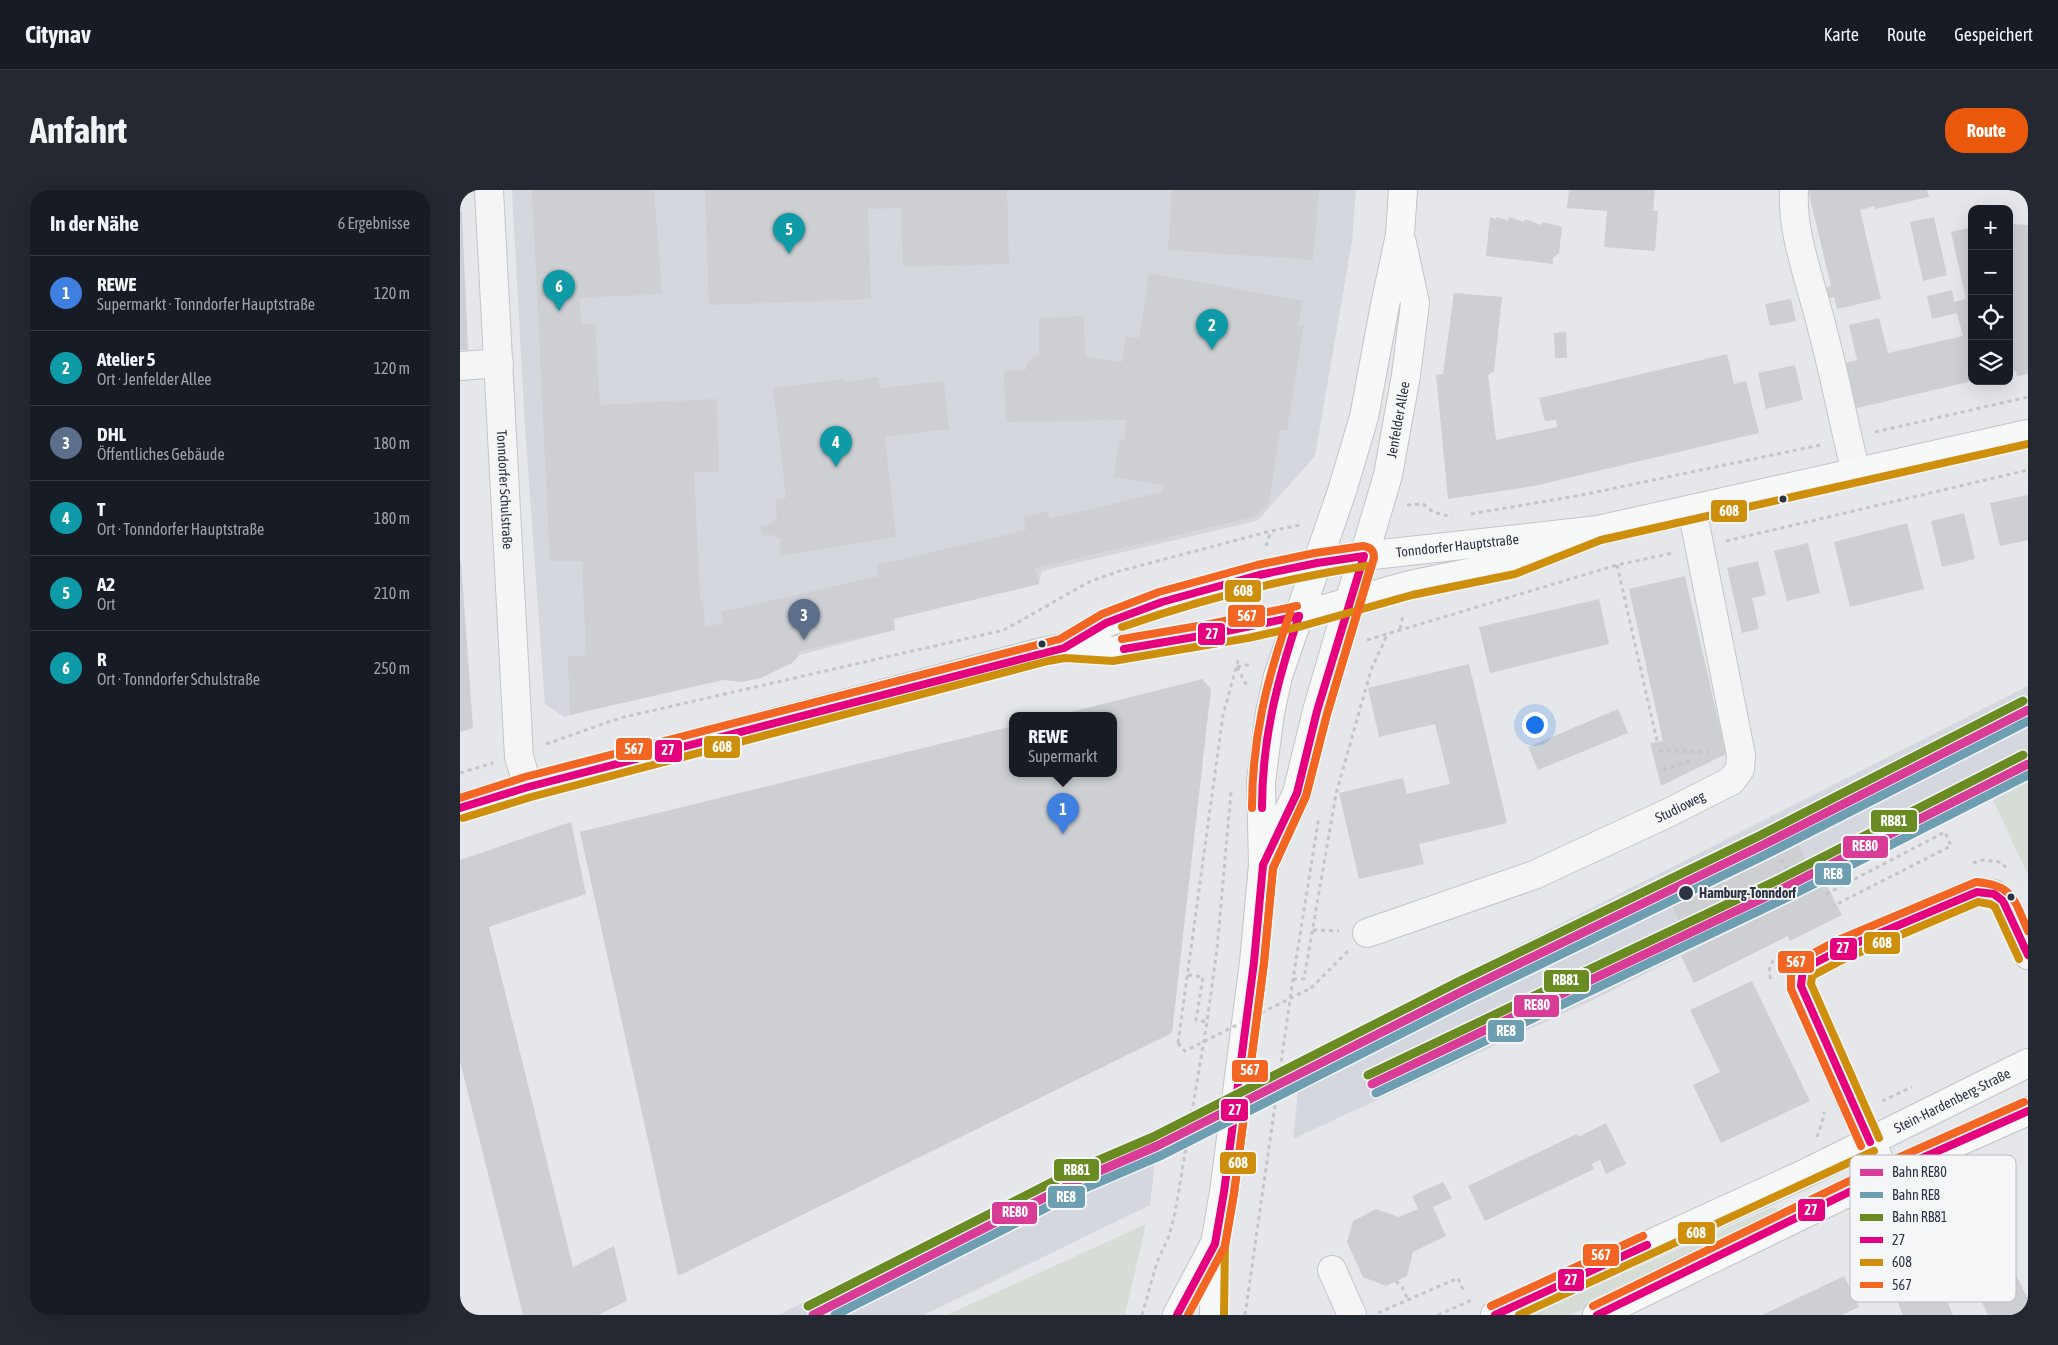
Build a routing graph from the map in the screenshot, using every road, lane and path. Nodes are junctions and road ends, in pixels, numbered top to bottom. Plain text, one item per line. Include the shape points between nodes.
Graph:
1 (489, 190) edge
2 (1403, 190) edge
3 (1794, 190) edge
4 (1400, 235) junction
5 (499, 363) junction
6 (460, 366) edge
7 (2028, 398) edge
8 (2028, 434) edge
9 (1847, 439) junction
10 (1856, 473) junction
11 (1692, 509) junction
12 (1433, 512) dead end
13 (1470, 514) dead end
14 (1461, 516) dead end
15 (1598, 530) junction
16 (1271, 531) dead end
17 (1364, 556) junction
18 (1317, 563) junction
19 (1617, 565) dead end
20 (1349, 601) junction
21 (1299, 616) junction
22 (1388, 633) dead end
23 (1064, 648) junction
24 (1250, 692) dead end
25 (1657, 742) dead end
26 (1659, 751) dead end
27 (1709, 752) dead end
28 (519, 753) junction
29 (1693, 760) dead end
30 (1663, 770) dead end
31 (460, 773) edge
32 (528, 787) junction
33 (1232, 789) dead end
34 (460, 808) edge
35 (1774, 845) dead end
36 (1263, 865) junction
37 (1714, 875) dead end
38 (1790, 876) dead end
39 (1826, 894) dead end
40 (1834, 906) dead end
41 (1730, 907) dead end
42 (1367, 933) joint
43 (2028, 955) edge
44 (1294, 970) dead end
45 (1188, 975) junction
46 (1293, 979) junction
47 (1207, 1022) junction
48 (2028, 1063) edge
49 (2028, 1111) edge
50 (1870, 1142) junction
51 (1876, 1155) edge
52 (1929, 1155) edge
53 (1850, 1192) edge
54 (1850, 1226) edge
55 (1845, 1228) dead end
56 (1215, 1244) junction
57 (1332, 1270) dead end
58 (1396, 1281) dead end
59 (1464, 1292) dead end
60 (1408, 1300) junction
61 (1142, 1315) edge
62 (1177, 1315) edge
63 (1214, 1315) edge
64 (1245, 1315) edge
65 (1352, 1315) edge
66 (1372, 1315) edge
67 (1495, 1315) edge
68 (1597, 1315) edge

1 - 5 street, Tonndorfer Schulstraße
2 - 4 main road, Jenfelder Allee
3 - 9 street via 1793,204 1800,242
4 - 17 main road, Jenfelder Allee via 1415,304 1388,474
4 - 18 main road, Jenfelder Allee via 1364,417
5 - 6 street
5 - 28 street, Tonndorfer Schulstraße
7 - 9 path
8 - 10 main road, Tonndorfer Hauptstraße
9 - 10 street
9 - 13 path via 1592,493
10 - 11 main road, Tonndorfer Hauptstraße
11 - 15 main road, Tonndorfer Hauptstraße
11 - 42 street, Studioweg via 1741,755 1741,765 1734,778 1670,812 1534,875
12 - 14 path
15 - 17 main road, Tonndorfer Hauptstraße
15 - 20 main road, Tonndorfer Hauptstraße via 1512,564
16 - 28 path via 1089,582 1004,630 620,718
17 - 18 main road, Tonndorfer Hauptstraße
17 - 20 main road, Jenfelder Allee
18 - 21 main road, Jenfelder Allee
18 - 23 main road, Tonndorfer Hauptstraße via 1259,575 1162,602 1106,623
19 - 25 path
20 - 21 main road, Tonndorfer Hauptstraße
20 - 36 main road, Jenfelder Allee via 1297,793
21 - 23 main road, Tonndorfer Hauptstraße via 1111,651
21 - 36 main road, Jenfelder Allee via 1278,676 1264,747 1261,782
22 - 46 path via 1370,670 1336,794 1304,979
23 - 32 main road, Tonndorfer Hauptstraße
24 - 45 path via 1236,667 1223,715
26 - 27 path
28 - 31 path
28 - 32 street, Tonndorfer Schulstraße
29 - 30 path
32 - 34 main road, Tonndorfer Hauptstraße
33 - 47 path
35 - 38 path
36 - 56 main road via 1254,962
37 - 41 path
39 - 40 path via 1945,832 1952,846
42 - 45 path, bridge via 1311,988 1185,1051 1178,1043
43 - 50 street via 2004,901 1994,894 1977,892 1803,969 1801,986
44 - 46 path
45 - 47 path via 1203,977 1196,1020
46 - 64 path
47 - 61 path via 1173,1223 1157,1262
48 - 50 main road, Stein-Hardenberg-Straße
49 - 52 main road
50 - 51 street
50 - 67 main road, Stein-Hardenberg-Straße
53 - 68 main road
54 - 55 path
56 - 62 main road
56 - 63 main road
57 - 65 street
58 - 60 path
59 - 60 path via 1458,1278
60 - 66 path

